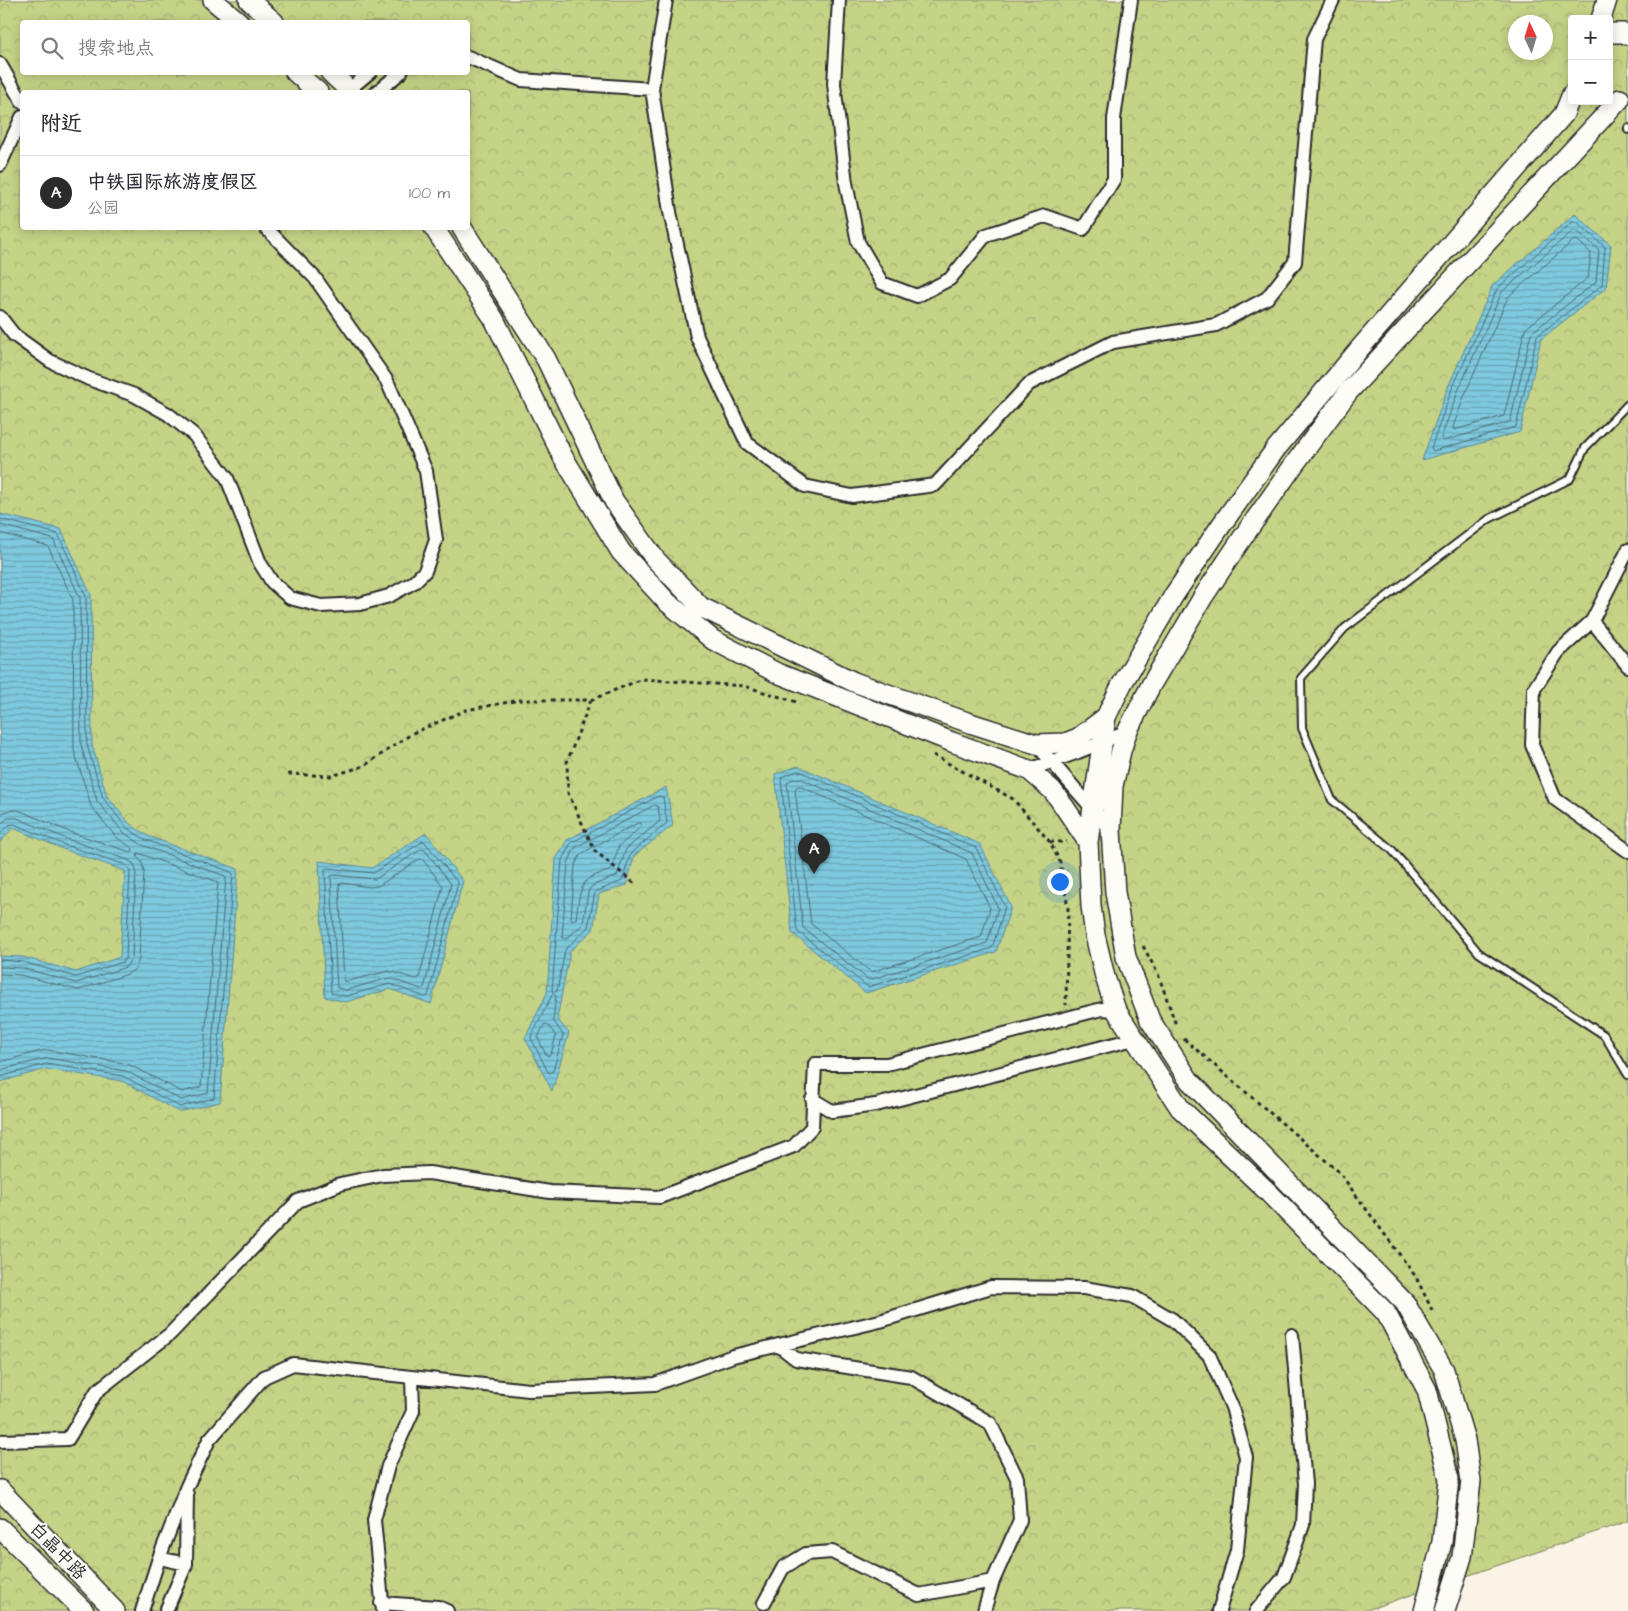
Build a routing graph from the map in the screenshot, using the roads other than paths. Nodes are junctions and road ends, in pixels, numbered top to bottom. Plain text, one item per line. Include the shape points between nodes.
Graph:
1 (213, 0) edge
2 (249, 0) edge
3 (666, 0) edge
4 (839, 0) edge
5 (1131, 0) edge
6 (1333, 0) edge
7 (1607, 0) edge
8 (1602, 15) edge
9 (237, 20) edge
10 (272, 20) edge
11 (1613, 32) edge
12 (1628, 35) edge
13 (470, 58) edge
14 (0, 64) edge
15 (298, 75) edge
16 (333, 75) edge
17 (367, 75) edge
18 (397, 75) edge
19 (652, 89) junction
20 (316, 90) edge
21 (347, 90) edge
22 (349, 90) edge
23 (379, 90) edge
24 (1619, 98) edge
25 (20, 99) edge
26 (1568, 104) edge
27 (20, 120) edge
28 (0, 165) edge
29 (268, 230) edge
30 (435, 230) edge
31 (463, 230) edge
32 (0, 317) edge
33 (1628, 404) edge
34 (1628, 550) edge
35 (1592, 622) junction
36 (1628, 666) edge
37 (1106, 716) junction
38 (1127, 732) junction
39 (1102, 742) junction
40 (1036, 744) junction
41 (1050, 761) junction
42 (1029, 770) junction
43 (1093, 810) junction
44 (1111, 830) junction
45 (1088, 842) junction
46 (1628, 851) edge
47 (1116, 1010) junction
48 (1134, 1039) junction
49 (1628, 1075) edge
50 (812, 1099) junction
51 (1292, 1335) dead end
52 (778, 1345) junction
53 (412, 1378) junction
54 (0, 1441) edge
55 (187, 1486) junction
56 (0, 1490) edge
57 (0, 1528) edge
58 (159, 1558) junction
59 (186, 1564) junction
60 (993, 1581) junction
61 (764, 1603) dead end
62 (382, 1607) edge
63 (84, 1611) edge
64 (116, 1611) edge
65 (142, 1611) edge
66 (166, 1611) edge
67 (447, 1611) edge
68 (984, 1611) edge
69 (1219, 1611) edge
70 (1256, 1611) edge
71 (1424, 1611) edge
72 (1445, 1611) edge

1 - 9 street
2 - 10 street
3 - 19 street
4 - 5 street via 834,84 846,182 858,242 882,283 917,296 950,279 986,235 1045,216 1083,229 1114,179 1114,119
6 - 19 street via 1314,39 1295,262 1267,298 1216,325 1113,342 1029,384 935,486 852,496 805,486 747,443 697,336 670,212
7 - 8 street
11 - 12 street
13 - 19 street via 521,80
14 - 25 street
15 - 20 street
16 - 21 street
17 - 22 street
18 - 23 street
24 - 38 street via 1349,391 1290,469 1218,575
26 - 37 street via 1564,114 1275,450 1174,595
27 - 28 street
29 - 32 street via 315,278 388,381 426,471 436,540 425,571 414,582 389,596 360,604 321,606 290,598 272,582 260,564 227,478 194,435 168,414 134,395 89,379 50,360 14,335
30 - 42 street via 494,319 563,457 621,552 667,602 713,640 777,673
31 - 40 street via 546,359 614,501 655,559 701,607 854,682
33 - 49 lane via 1585,448 1570,479 1490,519 1345,628 1301,678 1302,728 1332,800 1392,850 1479,953 1604,1035
34 - 35 street
35 - 36 street
35 - 46 street via 1558,652 1534,690 1532,745 1555,800
37 - 39 street
37 - 40 street via 1078,738 1065,743
38 - 39 street
38 - 44 street via 1113,786
39 - 41 street
39 - 43 street
40 - 41 street
41 - 42 street
41 - 43 street
42 - 45 street via 1060,798
43 - 44 street
43 - 45 street
44 - 72 street via 1115,892 1126,958 1150,1020 1189,1080 1405,1303 1444,1370 1465,1440 1470,1481 1462,1557
45 - 47 street via 1091,906
47 - 48 street
47 - 50 street via 1102,1009 887,1064 815,1064
48 - 50 street via 876,1105 832,1111
48 - 71 street via 1180,1108 1270,1193 1386,1313 1427,1390 1449,1479 1442,1542
50 - 54 street via 812,1127 794,1146 660,1197 550,1192 430,1173 384,1175 340,1184 298,1201 170,1334 97,1391 68,1439
51 - 70 street via 1306,1484 1303,1525 1284,1577
52 - 53 street via 733,1356 655,1384 529,1390
52 - 60 street via 796,1358 912,1377 990,1423 1017,1478 1020,1520
52 - 69 street via 880,1321 991,1287 1084,1288 1132,1296 1173,1320 1208,1355 1232,1407 1246,1457 1237,1550
53 - 55 street via 293,1364 264,1377 209,1440
53 - 62 street via 413,1411 388,1466 374,1520
55 - 58 street
55 - 59 street
56 - 64 street, 白晶中路
57 - 63 street, 白晶中路
58 - 59 street
58 - 65 street
59 - 66 street
60 - 61 street via 919,1595 832,1552 806,1554 783,1568
60 - 68 street
62 - 67 street via 438,1607

